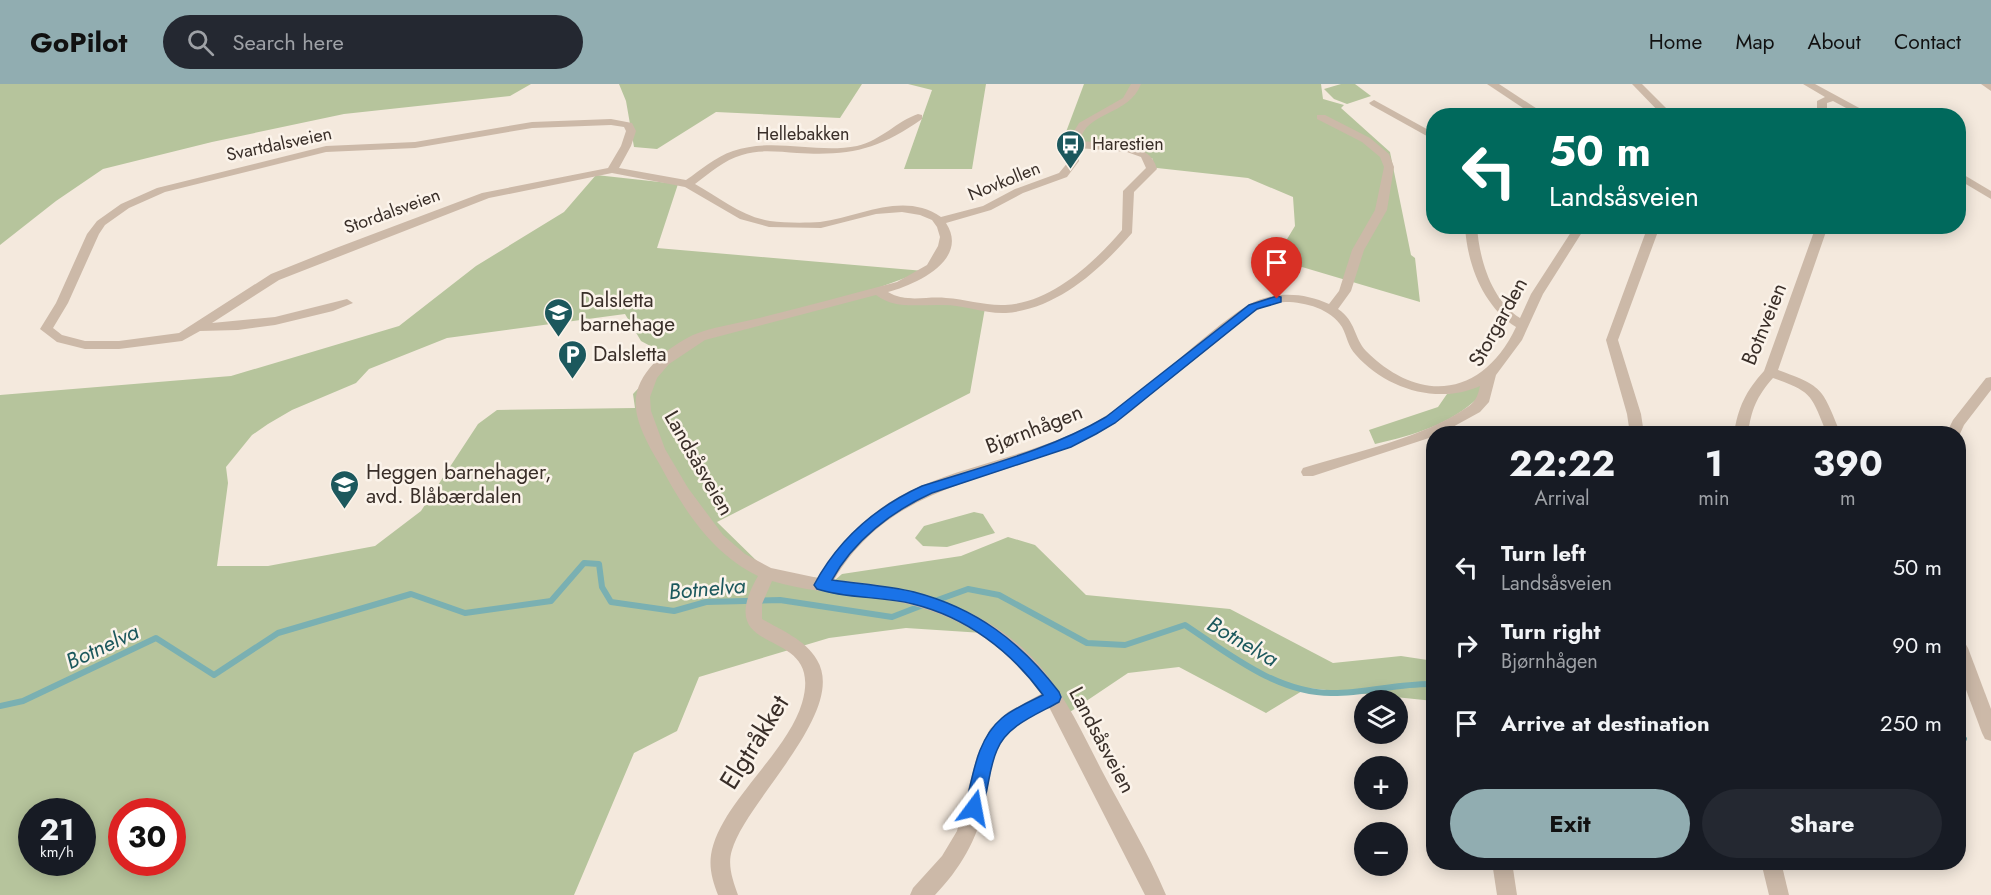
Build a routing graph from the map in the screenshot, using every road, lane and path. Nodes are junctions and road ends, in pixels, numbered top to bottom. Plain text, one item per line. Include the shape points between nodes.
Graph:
1 (1136, 84) edge
2 (1492, 84) edge
3 (1637, 84) edge
4 (1808, 84) edge
5 (1986, 84) edge
6 (1826, 87) edge
7 (1991, 88) edge
8 (1835, 97) junction
9 (1374, 103) dead end
10 (1530, 108) edge
11 (1661, 108) edge
12 (1822, 108) edge
13 (1855, 108) edge
14 (918, 117) dead end
15 (1321, 117) dead end
16 (1426, 132) edge
17 (1074, 144) junction
18 (612, 170) junction
19 (1966, 180) edge
20 (688, 184) junction
21 (1991, 196) edge
22 (940, 222) junction
23 (1472, 234) edge
24 (1576, 234) edge
25 (1651, 234) edge
26 (1819, 234) edge
27 (878, 291) junction
28 (347, 303) dead end
29 (1331, 310) junction
30 (1522, 325) junction
31 (200, 327) junction
32 (46, 328) joint
33 (1770, 372) junction
34 (1489, 374) junction
35 (1991, 381) edge
36 (1443, 426) edge
37 (1636, 426) edge
38 (1742, 426) edge
39 (1831, 426) edge
40 (1957, 426) edge
41 (1426, 434) edge
42 (1308, 472) dead end
43 (768, 573) junction
44 (822, 585) junction
45 (1966, 667) edge
46 (1053, 697) junction
47 (1991, 733) edge
48 (1503, 870) edge
49 (1773, 870) edge
50 (728, 895) edge
51 (920, 895) edge
52 (1156, 895) edge
53 (1507, 895) edge
54 (1779, 895) edge

1 - 17 street, Novkollen via 1124,102 1084,124
2 - 10 street
3 - 11 street
4 - 6 street
5 - 7 street
6 - 8 street
8 - 12 street via 1822,101
8 - 13 street
9 - 16 street
14 - 20 street, Hellebakken via 889,137 861,149 740,152
15 - 29 street via 1366,140 1385,156 1389,167 1381,210 1358,250 1345,291
17 - 22 street, Novkollen via 1074,161 1063,175 987,208
17 - 27 street via 1137,152 1150,160 1152,169 1128,190 1128,231 1068,285 1036,302 1007,309 953,302 897,303
18 - 20 street
18 - 31 street, Stordalsveien via 486,195 340,250 275,277
18 - 32 street, Svartdalsveien via 626,146 631,131 628,125 532,125 415,145 326,149 161,190 125,206 101,223
19 - 21 street
20 - 22 street via 744,217 769,224 821,225 890,209 923,212
22 - 27 street, Landsåsveien via 945,245 933,267 914,280
23 - 30 street via 1473,250 1486,285 1504,312
24 - 30 street, Storgarden
25 - 37 street via 1612,340
26 - 33 street, Botnveien
27 - 43 street, Landsåsveien via 700,337 663,362 647,384 643,415 678,484 718,541 744,562
28 - 31 street, Stordalsveien via 257,325
29 - 34 street via 1346,323 1363,356 1408,386 1442,392 1471,385
29 - 44 street, Bjørnhågen via 1287,298 1264,301 1092,431 1066,444 905,499 863,531 836,560
30 - 34 street, Storgarden via 1516,340
31 - 32 street, Stordalsveien via 182,337 104,345 71,342
33 - 38 street, Botnveien via 1753,392
33 - 39 street via 1801,383 1817,394
34 - 36 street, Storgarden via 1484,399 1462,418
35 - 40 street
41 - 42 street, Storgarden
43 - 44 street, Landsåsveien
43 - 50 street, Elgtråkket via 752,615 755,622 803,655 811,665 815,678 813,698 792,741 752,795 723,849 720,869
44 - 46 street, Landsåsveien via 913,598 962,615 1012,648
45 - 47 street
46 - 51 street via 1009,722 997,734 988,749 970,825 950,862
46 - 52 street, Landsåsveien
48 - 53 street
49 - 54 street

